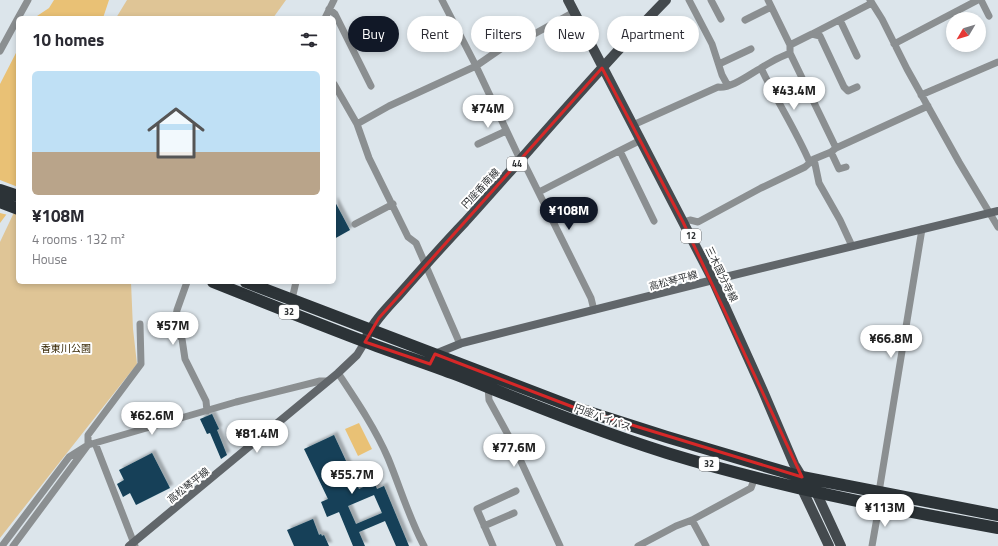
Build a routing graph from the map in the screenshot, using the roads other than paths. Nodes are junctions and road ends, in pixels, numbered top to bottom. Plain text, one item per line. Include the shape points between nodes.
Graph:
1 (28, 0) edge
2 (334, 0) edge
3 (442, 0) edge
4 (568, 0) edge
5 (666, 0) edge
6 (688, 0) edge
7 (711, 0) edge
8 (980, 0) edge
9 (871, 2) edge
10 (769, 3) edge
11 (330, 9) junction
12 (574, 12) junction
13 (960, 12) edge
14 (19, 16) edge
15 (326, 16) edge
16 (989, 16) dead end
17 (721, 19) dead end
18 (745, 20) dead end
19 (840, 20) junction
20 (946, 20) edge
21 (16, 22) edge
22 (812, 34) junction
23 (894, 44) junction
24 (790, 45) junction
25 (751, 49) dead end
26 (0, 51) edge
27 (790, 53) junction
28 (857, 56) dead end
29 (998, 62) edge
30 (719, 64) junction
31 (476, 66) junction
32 (602, 68) junction
33 (761, 68) junction
34 (371, 86) dead end
35 (728, 86) junction
36 (336, 87) edge
37 (857, 87) dead end
38 (921, 95) junction
39 (928, 106) junction
40 (357, 124) junction
41 (633, 125) junction
42 (506, 131) junction
43 (641, 140) junction
44 (478, 144) dead end
45 (834, 150) junction
46 (620, 151) junction
47 (522, 159) junction
48 (812, 161) junction
49 (846, 167) dead end
50 (0, 190) edge
51 (539, 192) junction
52 (16, 195) edge
53 (0, 202) edge
54 (393, 204) junction
55 (16, 208) edge
56 (998, 211) edge
57 (990, 213) junction
58 (654, 221) dead end
59 (684, 222) junction
60 (355, 224) dead end
61 (998, 227) edge
62 (922, 229) junction
63 (852, 246) junction
64 (425, 265) junction
65 (713, 280) junction
66 (186, 284) edge
67 (218, 284) edge
68 (251, 284) edge
69 (296, 284) edge
70 (292, 299) junction
71 (594, 310) junction
72 (140, 324) dead end
73 (370, 329) junction
74 (365, 342) junction
75 (460, 344) junction
76 (433, 359) junction
77 (338, 373) junction
78 (328, 381) junction
79 (488, 387) junction
80 (207, 411) junction
81 (91, 444) junction
82 (755, 477) junction
83 (802, 483) junction
84 (516, 491) dead end
85 (816, 492) junction
86 (879, 492) junction
87 (879, 506) junction
88 (514, 513) dead end
89 (998, 515) edge
90 (692, 520) junction
91 (484, 526) junction
92 (998, 528) edge
93 (133, 545) edge
94 (2, 546) edge
95 (13, 546) edge
96 (424, 546) edge
97 (493, 546) edge
98 (560, 546) edge
99 (638, 546) edge
100 (706, 546) edge
101 (829, 546) edge
102 (841, 546) edge
103 (872, 546) edge

1 - 14 street
2 - 11 street
3 - 31 street
4 - 12 main road, 三木国分寺線 / 12
5 - 32 main road, 円座香南線 / 44
6 - 30 street via 712,44
7 - 17 street
8 - 13 street
8 - 16 street
9 - 19 street
9 - 23 street
10 - 18 street
10 - 24 street
11 - 15 street
11 - 34 street via 335,14
12 - 31 street via 502,48
12 - 32 main road, 三木国分寺線 / 12
19 - 22 street
19 - 28 street
20 - 23 street
21 - 26 street
22 - 24 street
22 - 37 street via 820,36 844,87 848,91
23 - 38 street
24 - 27 street
25 - 30 street
27 - 33 street
27 - 45 street
29 - 38 street
30 - 35 street
31 - 40 street via 389,106
31 - 42 street
32 - 41 main road, 三木国分寺線 / 12
32 - 47 main road, 円座香南線 / 44
33 - 35 street
33 - 48 street
35 - 41 street via 718,87
36 - 40 street
38 - 39 street
39 - 45 street
39 - 57 street
40 - 54 street via 369,158
41 - 43 main road, 三木国分寺線 / 12
42 - 44 street
42 - 47 street
43 - 46 street
43 - 59 main road, 三木国分寺線 / 12
45 - 48 street
45 - 49 street via 838,169
46 - 51 street
46 - 58 street
47 - 51 street
47 - 64 main road, 円座香南線 / 44
48 - 59 street via 698,222
48 - 63 street via 819,183
50 - 52 highway
51 - 71 street via 591,298
53 - 55 highway
54 - 60 street
54 - 64 street via 408,237 416,243
56 - 57 main road, 高松琴平線
57 - 61 street
57 - 62 main road, 高松琴平線
59 - 65 main road, 三木国分寺線 / 12
62 - 63 main road, 高松琴平線
62 - 86 street
63 - 65 main road, 高松琴平線
64 - 73 main road, 円座香南線 / 44
64 - 75 street
65 - 71 main road, 高松琴平線
65 - 83 main road, 三木国分寺線 / 12
66 - 80 street via 174,328 182,339 185,359 206,401
67 - 74 highway, 円座バイパス / 32
68 - 70 highway, 円座バイパス / 32
69 - 70 street
70 - 73 highway, 円座バイパス / 32
71 - 75 main road, 高松琴平線
72 - 81 street via 141,364 88,435
73 - 74 main road, 円座香南線 / 44
73 - 76 highway, 円座バイパス / 32
74 - 76 highway, 円座バイパス / 32
74 - 77 main road, 高松琴平線 via 357,355
75 - 76 main road, 高松琴平線
76 - 79 highway, 円座バイパス / 32
76 - 83 highway, 円座バイパス / 32
77 - 78 main road, 高松琴平線
77 - 96 street via 364,411 388,457
78 - 80 street
78 - 93 main road, 高松琴平線
79 - 82 highway, 円座バイパス / 32 via 666,452
79 - 98 street via 489,400 512,442
80 - 81 street
81 - 93 street
81 - 94 street via 69,457
81 - 95 street
82 - 83 highway, 円座バイパス / 32
82 - 90 street via 751,488
83 - 85 highway, 円座バイパス / 32
83 - 86 highway, 円座バイパス / 32
83 - 101 main road, 三木国分寺線 / 12
84 - 91 street via 477,509
85 - 87 highway, 円座バイパス / 32
85 - 102 main road
86 - 89 highway, 円座バイパス / 32
87 - 92 highway, 円座バイパス / 32
87 - 103 street
88 - 91 street
90 - 99 street
90 - 100 street
91 - 97 street

